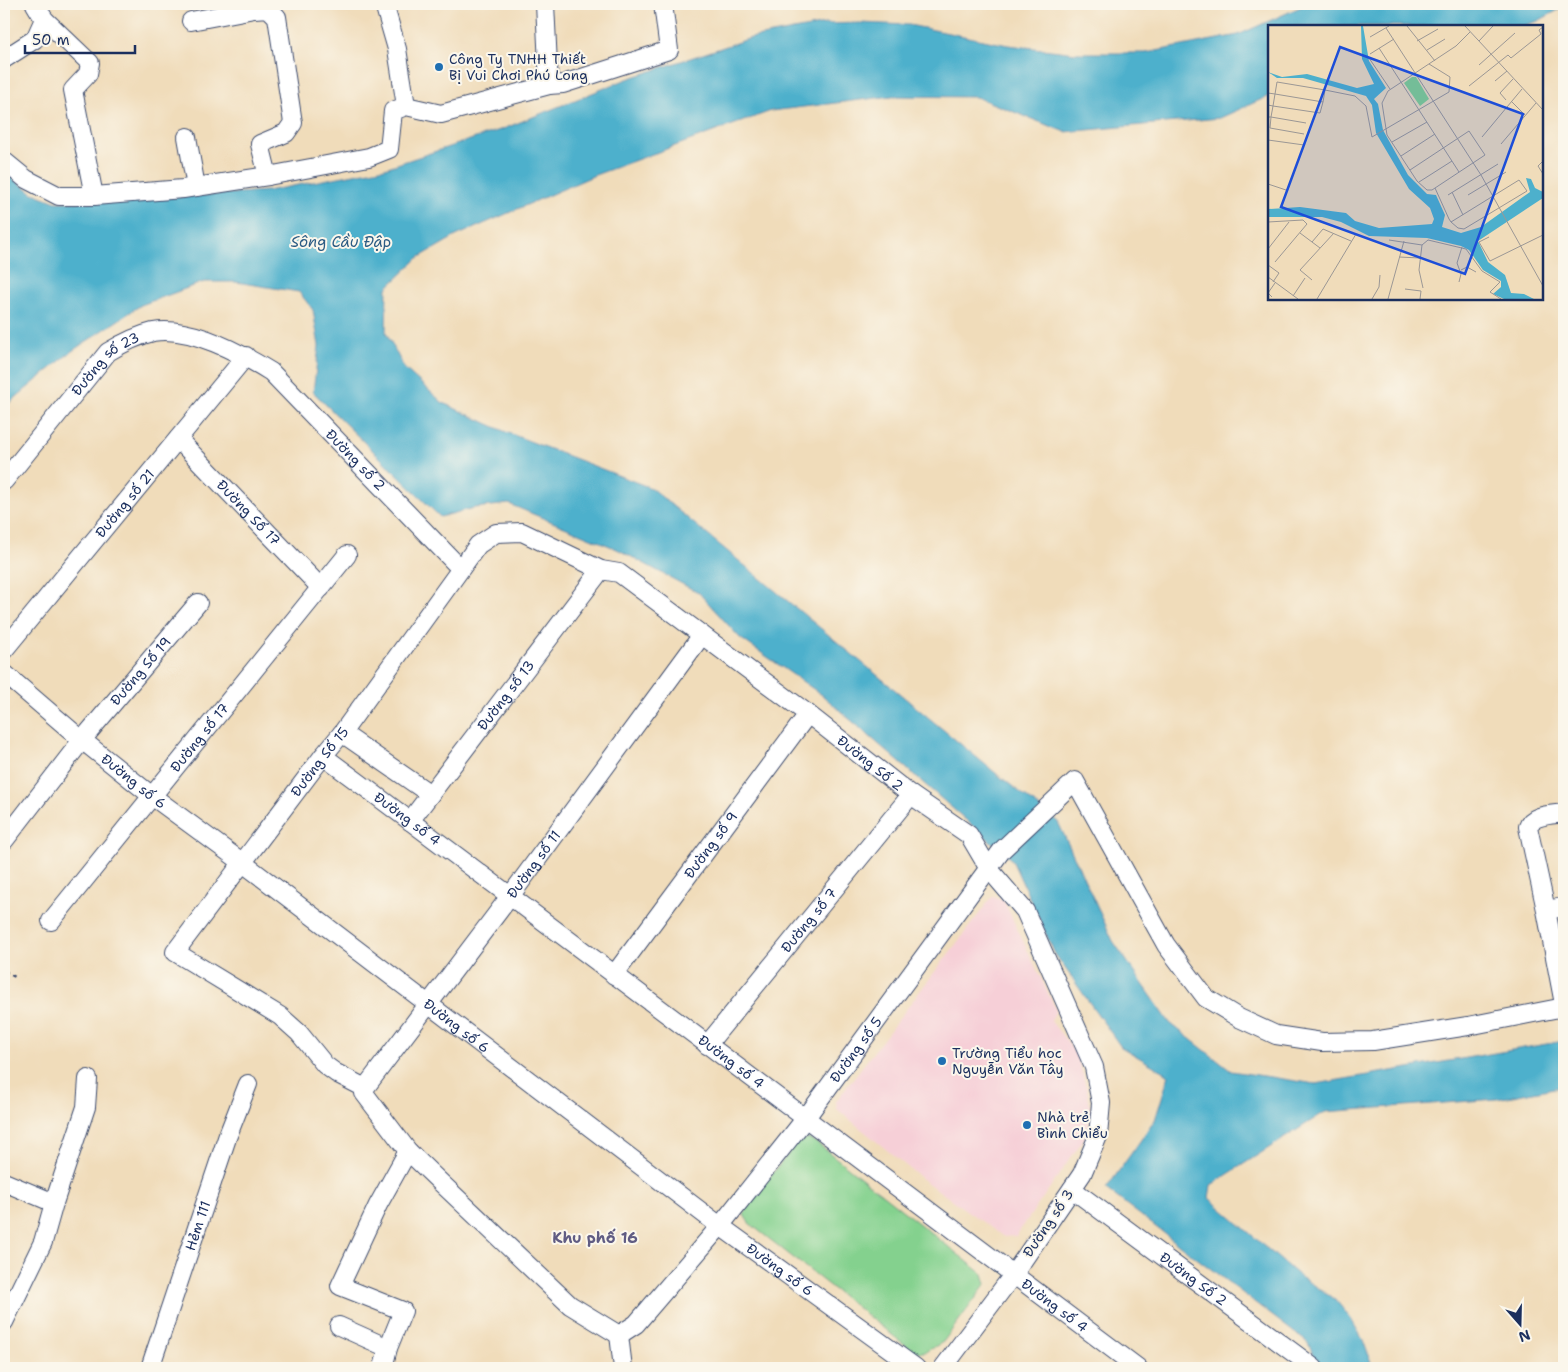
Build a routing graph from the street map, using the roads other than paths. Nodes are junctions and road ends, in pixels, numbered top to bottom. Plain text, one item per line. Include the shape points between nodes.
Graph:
1 (384, 4) edge
2 (545, 4) edge
3 (663, 4) edge
4 (39, 11) edge
5 (191, 21) dead end
6 (4, 59) edge
7 (549, 85) junction
8 (406, 106) junction
9 (187, 137) dead end
10 (4, 161) edge
11 (268, 176) junction
12 (196, 187) junction
13 (94, 196) junction
14 (246, 356) junction
15 (178, 439) junction
16 (4, 481) edge
17 (347, 555) dead end
18 (460, 568) junction
19 (601, 570) junction
20 (321, 588) junction
21 (198, 603) dead end
22 (702, 635) junction
23 (4, 650) edge
24 (4, 673) edge
25 (808, 714) junction
26 (342, 733) junction
27 (82, 740) junction
28 (322, 756) junction
29 (430, 794) junction
30 (911, 795) junction
31 (152, 796) junction
32 (1564, 812) edge
33 (410, 821) junction
34 (4, 841) edge
35 (242, 863) junction
36 (989, 869) junction
37 (511, 896) junction
38 (1564, 907) edge
39 (1546, 910) junction
40 (51, 921) dead end
41 (614, 974) junction
42 (428, 1004) junction
43 (1564, 1005) edge
44 (707, 1044) junction
45 (88, 1079) dead end
46 (248, 1084) dead end
47 (364, 1091) junction
48 (806, 1119) junction
49 (408, 1151) junction
50 (4, 1182) edge
51 (1077, 1182) junction
52 (54, 1203) junction
53 (720, 1226) junction
54 (1014, 1275) junction
55 (4, 1322) edge
56 (339, 1326) dead end
57 (619, 1335) junction
58 (388, 1348) junction
59 (150, 1368) edge
60 (383, 1368) edge
61 (623, 1368) edge
62 (916, 1368) edge
63 (943, 1368) edge
64 (1138, 1368) edge
65 (1314, 1368) edge

1 - 8 street via 397,49
2 - 7 street
3 - 7 street via 669,50 563,84
4 - 6 street via 35,39
4 - 13 street via 90,63 88,74 73,90
5 - 11 street via 268,8 276,17 293,123 286,133 260,144
7 - 8 street via 441,114
8 - 11 street via 393,111 389,149 369,158
9 - 12 street
10 - 13 street via 26,179 59,196
11 - 12 street
12 - 13 street
14 - 15 street, Đường số 21
14 - 16 street, Đường số 23 via 183,333 155,332 130,339 108,352
14 - 18 street, Đường số 2 via 271,372
15 - 20 street, Đường Số 17
15 - 23 street, Đường số 21
17 - 20 street, Đường số 17
18 - 19 street, Đường Số 2 via 478,545 496,533 522,532
18 - 26 street, Đường Số 15
19 - 22 street, Đường Số 2 via 619,573
19 - 29 street, Đường số 13
20 - 31 street, Đường số 17
21 - 27 street, Đường Số 19
22 - 25 street, Đường Số 2
22 - 37 street, Đường số 11
24 - 27 street, Đường số 6
25 - 30 street, Đường Số 2
25 - 41 street, Đường số 9
26 - 28 street, Đường Số 15
26 - 29 street
27 - 31 street, Đường số 6
27 - 34 street, Đường Số 19
28 - 33 street, Đường số 4
28 - 35 street, Đường Số 15
29 - 33 street, Đường số 13
30 - 36 street, Đường Số 2 via 969,835
30 - 44 street, Đường số 7
31 - 35 street, Đường số 6
31 - 40 street, Đường số 17
32 - 39 street via 1529,822
33 - 37 street, Đường số 4
35 - 42 street, Đường số 6
35 - 47 street, Đường Số 15 via 174,952 280,1016 325,1065
36 - 43 street, Đường số 5 via 1002,850 1075,781 1166,945 1206,998 1276,1035 1322,1042 1373,1041 1468,1026
36 - 48 street, Đường số 5
36 - 51 street, Đường Số 2 via 1025,911 1094,1067 1101,1103 1098,1136
37 - 41 street, Đường số 4
37 - 42 street, Đường số 11
38 - 39 street
39 - 43 street
41 - 44 street, Đường số 4
42 - 47 street, Đường số 11
42 - 53 street, Đường số 6
44 - 48 street, Đường số 4
45 - 52 street via 86,1107
46 - 59 street, Hẻm 111 via 228,1134
47 - 49 street
48 - 53 street, Đường số 5
48 - 54 street, Đường số 4
49 - 57 street via 570,1305
49 - 58 street via 378,1205 340,1286 403,1311
50 - 52 street
51 - 54 street, Đường số 3
51 - 65 street, Đường Số 2
52 - 55 street via 43,1242
53 - 57 street, Đường số 5 via 636,1324
53 - 62 street, Đường số 6
54 - 63 street, Đường số 3
54 - 64 street, Đường số 4
56 - 58 street
57 - 61 street
58 - 60 street

